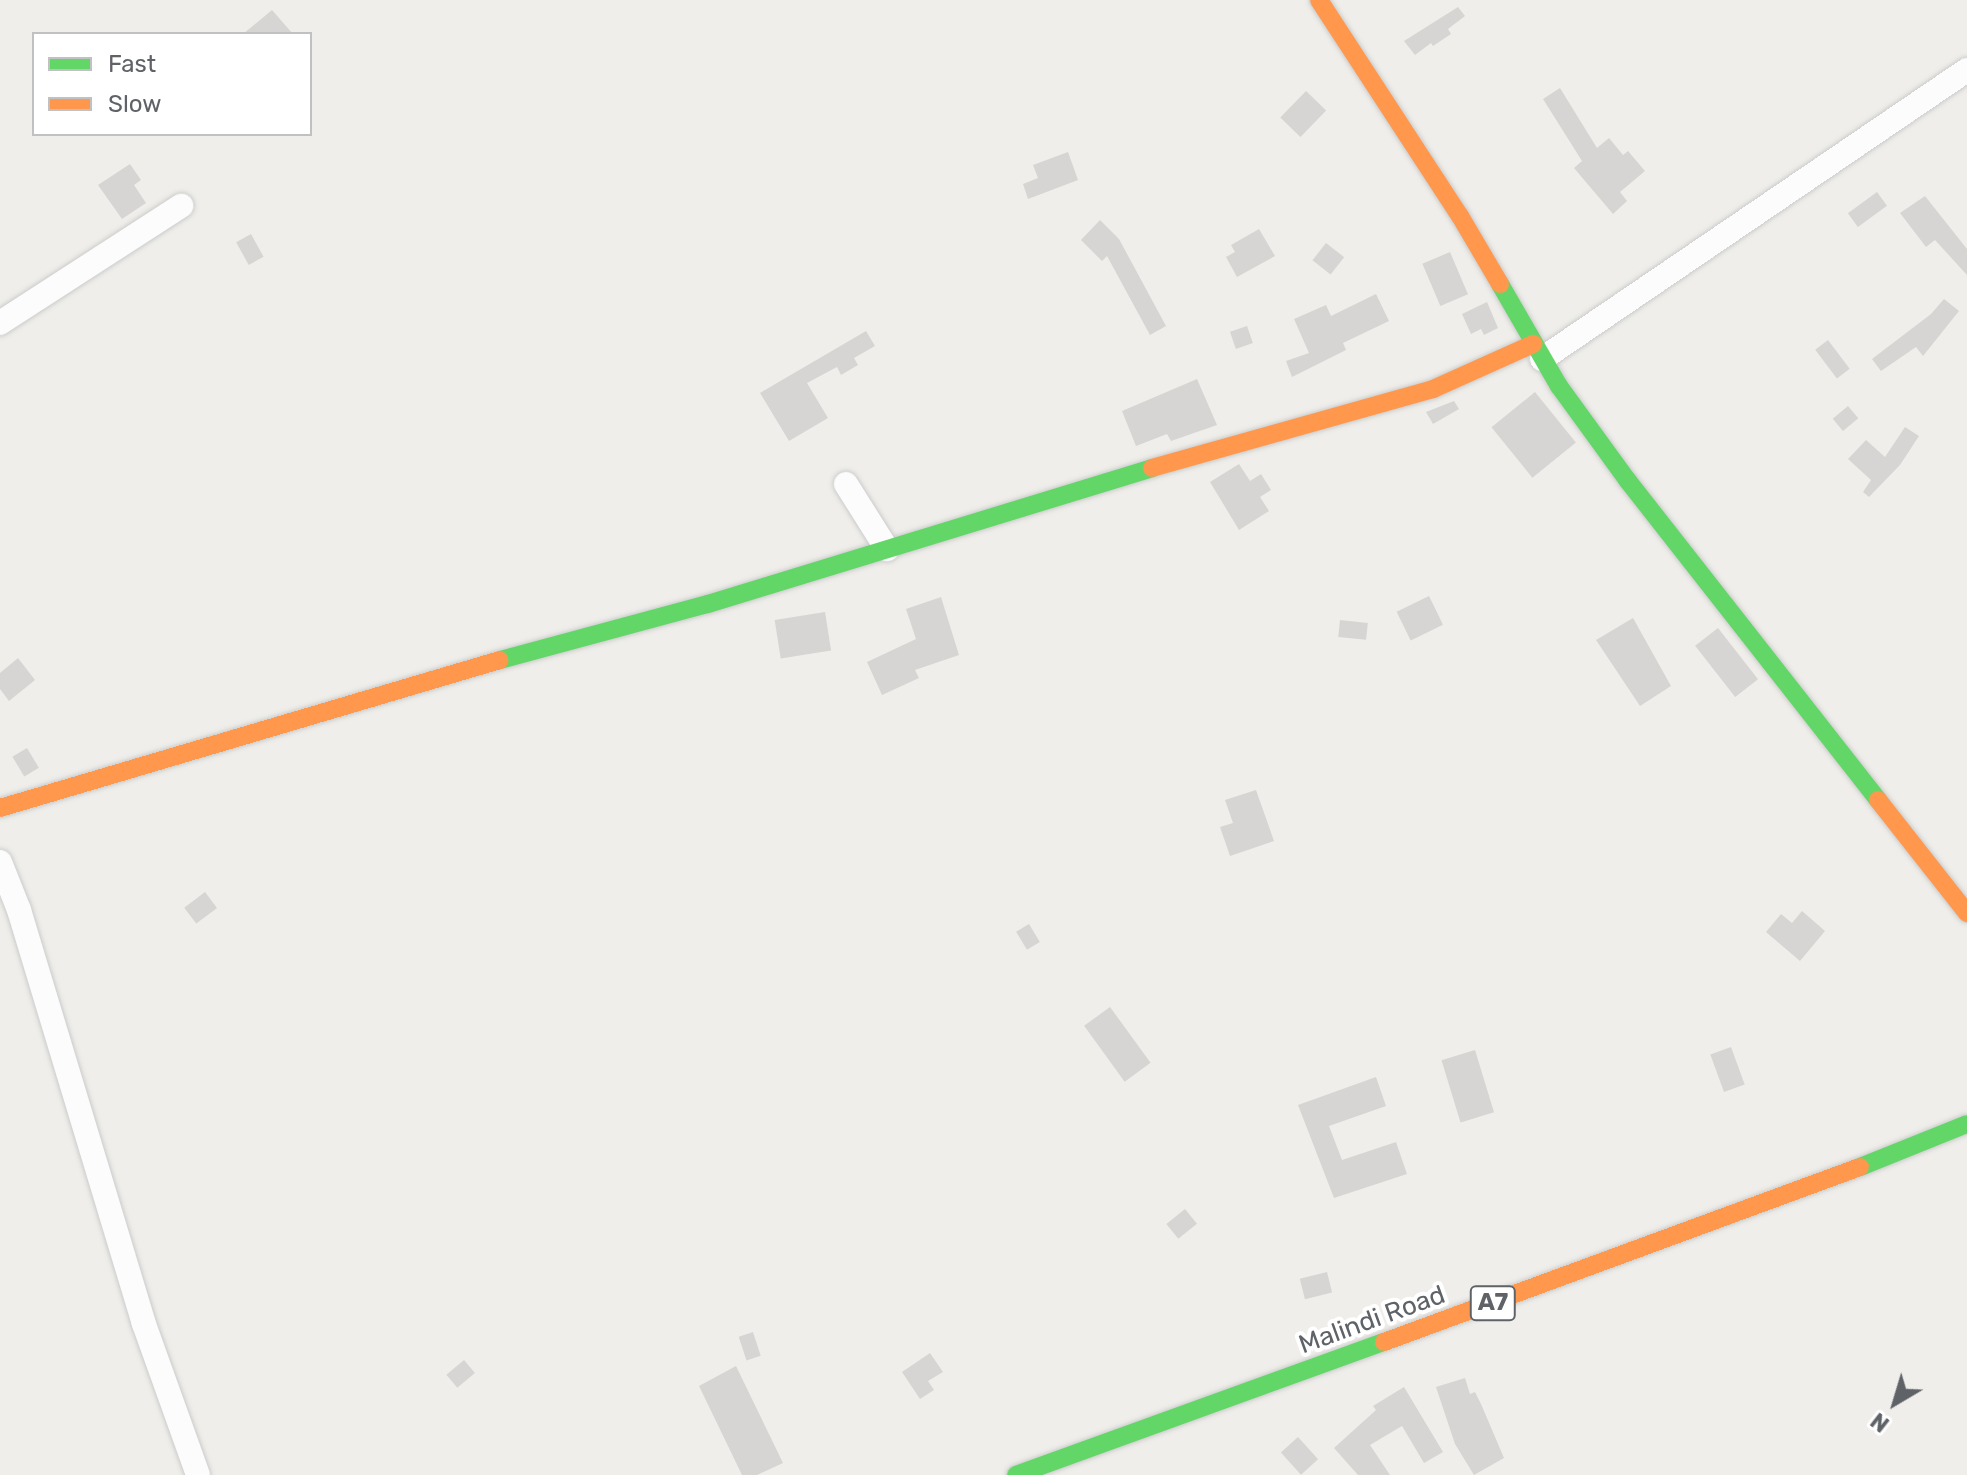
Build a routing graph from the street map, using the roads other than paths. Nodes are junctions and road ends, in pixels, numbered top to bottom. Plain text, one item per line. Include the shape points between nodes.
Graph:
1 (1319, 0) edge
2 (1967, 70) edge
3 (181, 206) dead end
4 (0, 323) edge
5 (1538, 352) junction
6 (846, 484) dead end
7 (887, 549) junction
8 (0, 808) edge
9 (0, 862) edge
10 (1967, 913) edge
11 (1967, 1124) edge
12 (198, 1475) edge
13 (1016, 1475) edge

1 - 5 main road via 1460,216
2 - 5 street
3 - 4 street
5 - 7 main road via 1433,389
5 - 10 main road via 1628,481
6 - 7 street
7 - 8 main road
9 - 12 street via 144,1324
11 - 13 main road, Malindi Road / A7 via 1777,1200

